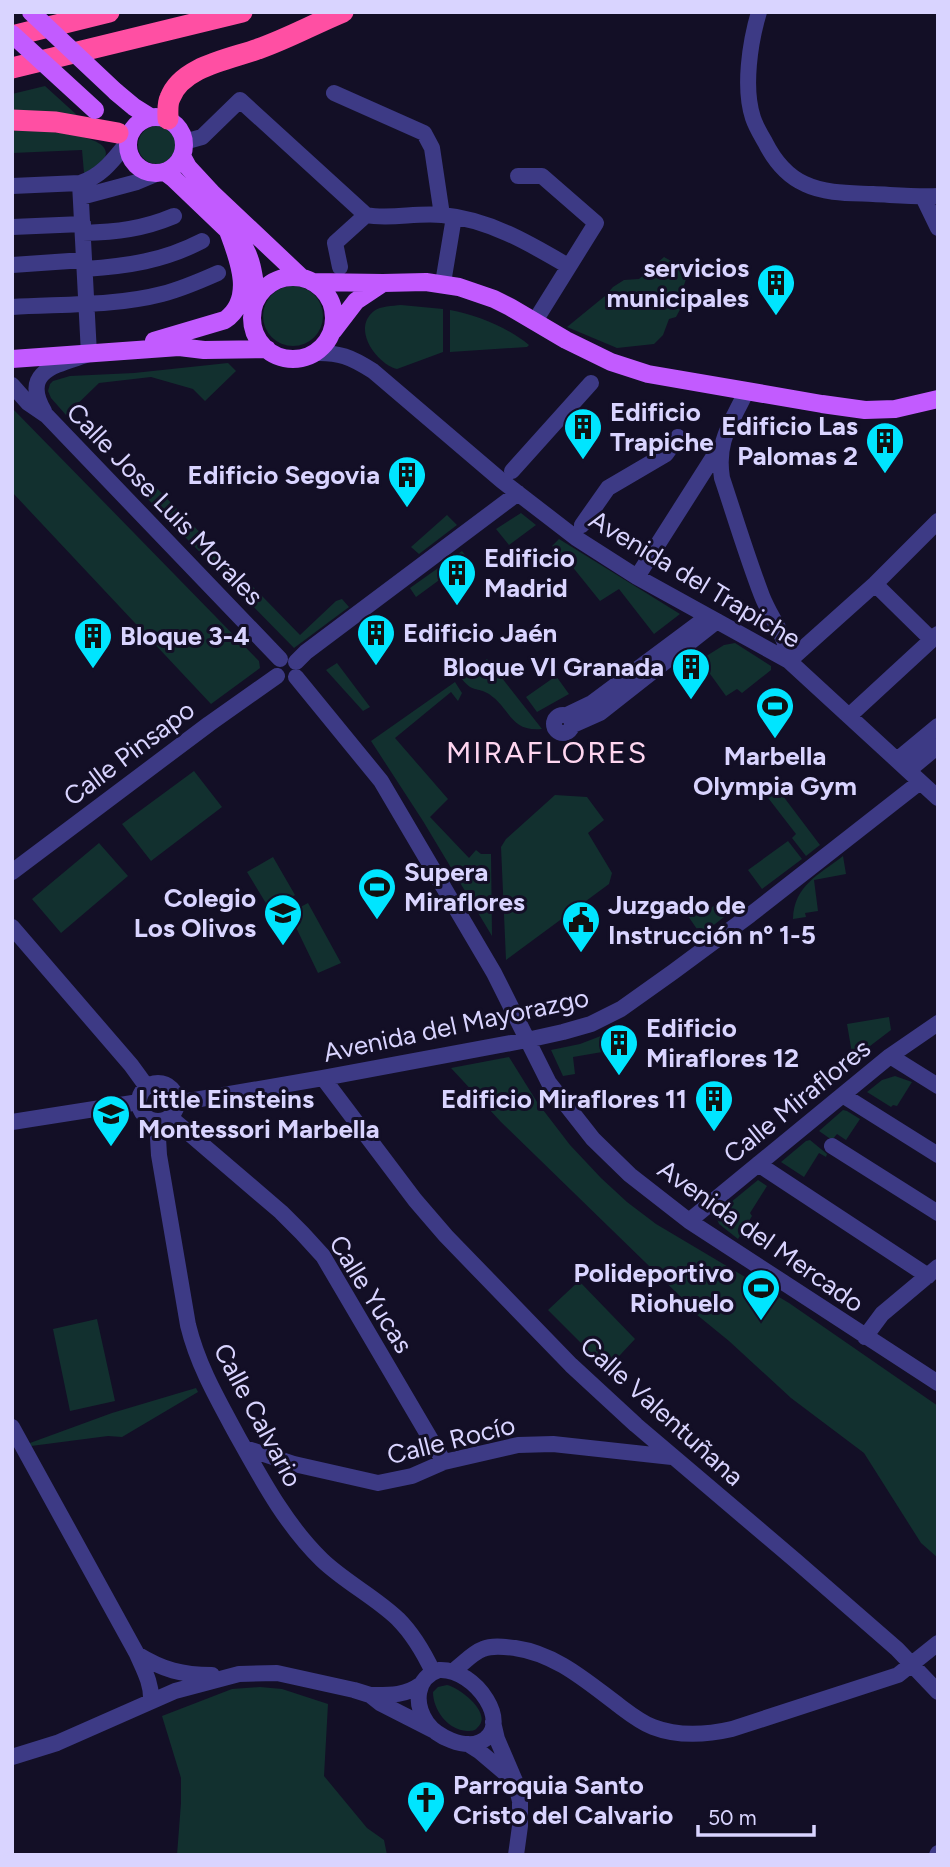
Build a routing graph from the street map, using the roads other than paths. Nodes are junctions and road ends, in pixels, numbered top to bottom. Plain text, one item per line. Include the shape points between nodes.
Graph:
1 (31, 12) edge
2 (109, 12) edge
3 (242, 12) edge
4 (343, 12) edge
5 (759, 12) edge
6 (12, 35) edge
7 (12, 68) edge
8 (334, 93) dead end
9 (159, 118) junction
10 (12, 120) edge
11 (123, 138) junction
12 (183, 149) junction
13 (160, 173) junction
14 (518, 176) dead end
15 (12, 186) edge
16 (81, 190) junction
17 (930, 197) edge
18 (366, 215) junction
19 (174, 216) dead end
20 (448, 216) junction
21 (12, 228) edge
22 (83, 228) junction
23 (938, 228) edge
24 (228, 231) junction
25 (202, 241) dead end
26 (12, 265) edge
27 (85, 265) junction
28 (568, 266) junction
29 (340, 267) dead end
30 (218, 273) dead end
31 (307, 280) junction
32 (383, 283) junction
33 (443, 283) junction
34 (86, 303) junction
35 (255, 303) junction
36 (12, 307) edge
37 (535, 321) junction
38 (330, 334) junction
39 (179, 347) junction
40 (267, 349) junction
41 (113, 353) junction
42 (314, 353) junction
43 (89, 354) junction
44 (12, 359) edge
45 (591, 383) dead end
46 (12, 385) edge
47 (746, 392) junction
48 (938, 399) edge
49 (47, 416) junction
50 (678, 437) dead end
51 (720, 446) junction
52 (512, 471) dead end
53 (518, 493) junction
54 (938, 521) edge
55 (582, 525) dead end
56 (636, 577) junction
57 (875, 584) junction
58 (713, 619) junction
59 (773, 619) junction
60 (747, 637) junction
61 (935, 637) edge
62 (789, 661) junction
63 (291, 666) junction
64 (849, 716) junction
65 (570, 720) dead end
66 (938, 726) edge
67 (938, 746) edge
68 (909, 771) junction
69 (938, 798) edge
70 (12, 872) edge
71 (12, 927) edge
72 (938, 1023) edge
73 (527, 1040) junction
74 (890, 1056) junction
75 (323, 1078) junction
76 (938, 1086) edge
77 (147, 1087) junction
78 (844, 1096) junction
79 (139, 1102) junction
80 (168, 1113) junction
81 (12, 1122) edge
82 (832, 1146) dead end
83 (938, 1155) edge
84 (758, 1164) junction
85 (938, 1213) edge
86 (690, 1221) junction
87 (933, 1271) edge
88 (865, 1337) junction
89 (938, 1383) edge
90 (12, 1427) edge
91 (244, 1448) junction
92 (673, 1457) junction
93 (443, 1462) junction
94 (938, 1643) edge
95 (137, 1654) junction
96 (912, 1664) junction
97 (453, 1671) junction
98 (433, 1672) junction
99 (239, 1674) junction
100 (420, 1685) junction
101 (938, 1692) edge
102 (370, 1695) junction
103 (151, 1701) junction
104 (493, 1721) junction
105 (433, 1730) junction
106 (468, 1744) junction
107 (12, 1757) edge
108 (515, 1781) junction
109 (516, 1855) edge

1 - 9 main road, bridge via 134,107
2 - 6 highway
3 - 7 highway
4 - 9 highway via 201,68 173,91
5 - 17 street via 750,61 750,99 753,118 778,164 806,185 827,191
6 - 11 main road, bridge
8 - 20 street via 424,134 432,148
9 - 11 main road via 141,120
9 - 12 main road via 176,125 182,133
10 - 11 highway via 56,122
11 - 13 main road via 138,168
11 - 16 street via 102,173
12 - 13 main road via 173,168
12 - 18 street via 240,100
12 - 31 main road via 188,167 213,194
13 - 16 street via 137,182
13 - 24 main road via 173,178
14 - 28 street via 542,176 596,223
15 - 16 street
16 - 22 street
17 - 23 street
18 - 20 street
18 - 29 street via 335,243
19 - 22 street via 134,229
20 - 28 street via 503,231
20 - 33 street
21 - 22 street
22 - 27 street
24 - 35 main road via 248,252
24 - 41 main road via 242,274 240,298 231,316
25 - 27 street via 148,262
26 - 27 street
27 - 34 street
28 - 37 street
30 - 34 street via 161,294
31 - 32 main road
31 - 35 main road via 277,280 265,287
31 - 38 main road via 329,298 333,310
32 - 33 main road
32 - 38 main road via 356,301
33 - 37 main road via 494,299
34 - 36 street
34 - 43 street
35 - 39 main road via 227,330
35 - 40 main road via 253,330
37 - 47 main road via 630,369
38 - 42 main road
39 - 40 main road
39 - 41 main road
40 - 42 main road via 289,358
41 - 43 main road
42 - 53 street, Avenida del Trapiche via 345,356 373,371
43 - 44 main road
43 - 49 street via 50,369 38,379 35,393
45 - 52 street
46 - 49 street, Calle Jose Luis Morales
47 - 48 main road via 865,410
47 - 51 street
49 - 63 street, Calle Jose Luis Morales
50 - 55 street via 666,454 608,488
51 - 56 street
51 - 59 street via 722,478
53 - 56 street, Avenida del Trapiche
53 - 63 street
54 - 57 street
56 - 58 street, Avenida del Trapiche
57 - 61 street
57 - 62 street
58 - 60 street, Avenida del Trapiche
58 - 65 street
59 - 60 street
59 - 62 street
60 - 62 street, Avenida del Trapiche
61 - 64 street
62 - 64 street, Avenida del Trapiche
63 - 70 street, Calle Pinsapo via 275,667 277,676
63 - 73 street, Calle Jose Luis Morales via 381,780 494,973
64 - 68 street, Avenida del Trapiche
66 - 68 street
67 - 68 street
68 - 69 street, Avenida del Trapiche
68 - 73 street, Avenida del Mayorazgo via 750,915 621,1009 591,1024
71 - 77 street
72 - 74 street, Calle Miraflores
73 - 75 street, Avenida del Mayorazgo
73 - 86 street, Avenida del Mercado via 549,1083 593,1139 630,1175
74 - 76 street
74 - 78 street, Calle Miraflores
75 - 80 street, Avenida del Mayorazgo
75 - 92 street, Calle Valentuñana via 446,1236 571,1365
77 - 79 street
77 - 80 street via 158,1084 173,1091
78 - 83 street
78 - 84 street, Calle Miraflores
79 - 80 street via 142,1113 151,1120
79 - 81 street
80 - 91 street, Calle Calvario via 159,1155 188,1325 203,1372
80 - 93 street, Calle Yucas via 281,1212 323,1256
82 - 85 street
84 - 86 street, Calle Miraflores
84 - 87 street
86 - 88 street, Avenida del Mercado
87 - 88 street via 877,1319
88 - 89 street, Avenida del Mercado
90 - 95 street
91 - 93 street, Calle Rocío via 378,1483 412,1476
91 - 98 street, Calle Calvario via 304,1541 331,1568 397,1618
92 - 93 street, Calle Rocío via 534,1444
92 - 96 street, Calle Valentuñana
94 - 96 street
95 - 99 street via 169,1671
95 - 103 street via 149,1681
96 - 97 street via 898,1675 732,1729 694,1735 655,1728 571,1670 522,1649 484,1649
96 - 101 street, Calle Valentuñana
97 - 98 street
97 - 104 street via 482,1691
98 - 100 street
99 - 102 street via 277,1673
99 - 103 street
100 - 102 street via 402,1694
100 - 105 street via 422,1711
102 - 105 street
103 - 107 street via 57,1743
104 - 106 street via 488,1737
104 - 108 street
105 - 106 street
106 - 108 street
108 - 109 street via 521,1813

